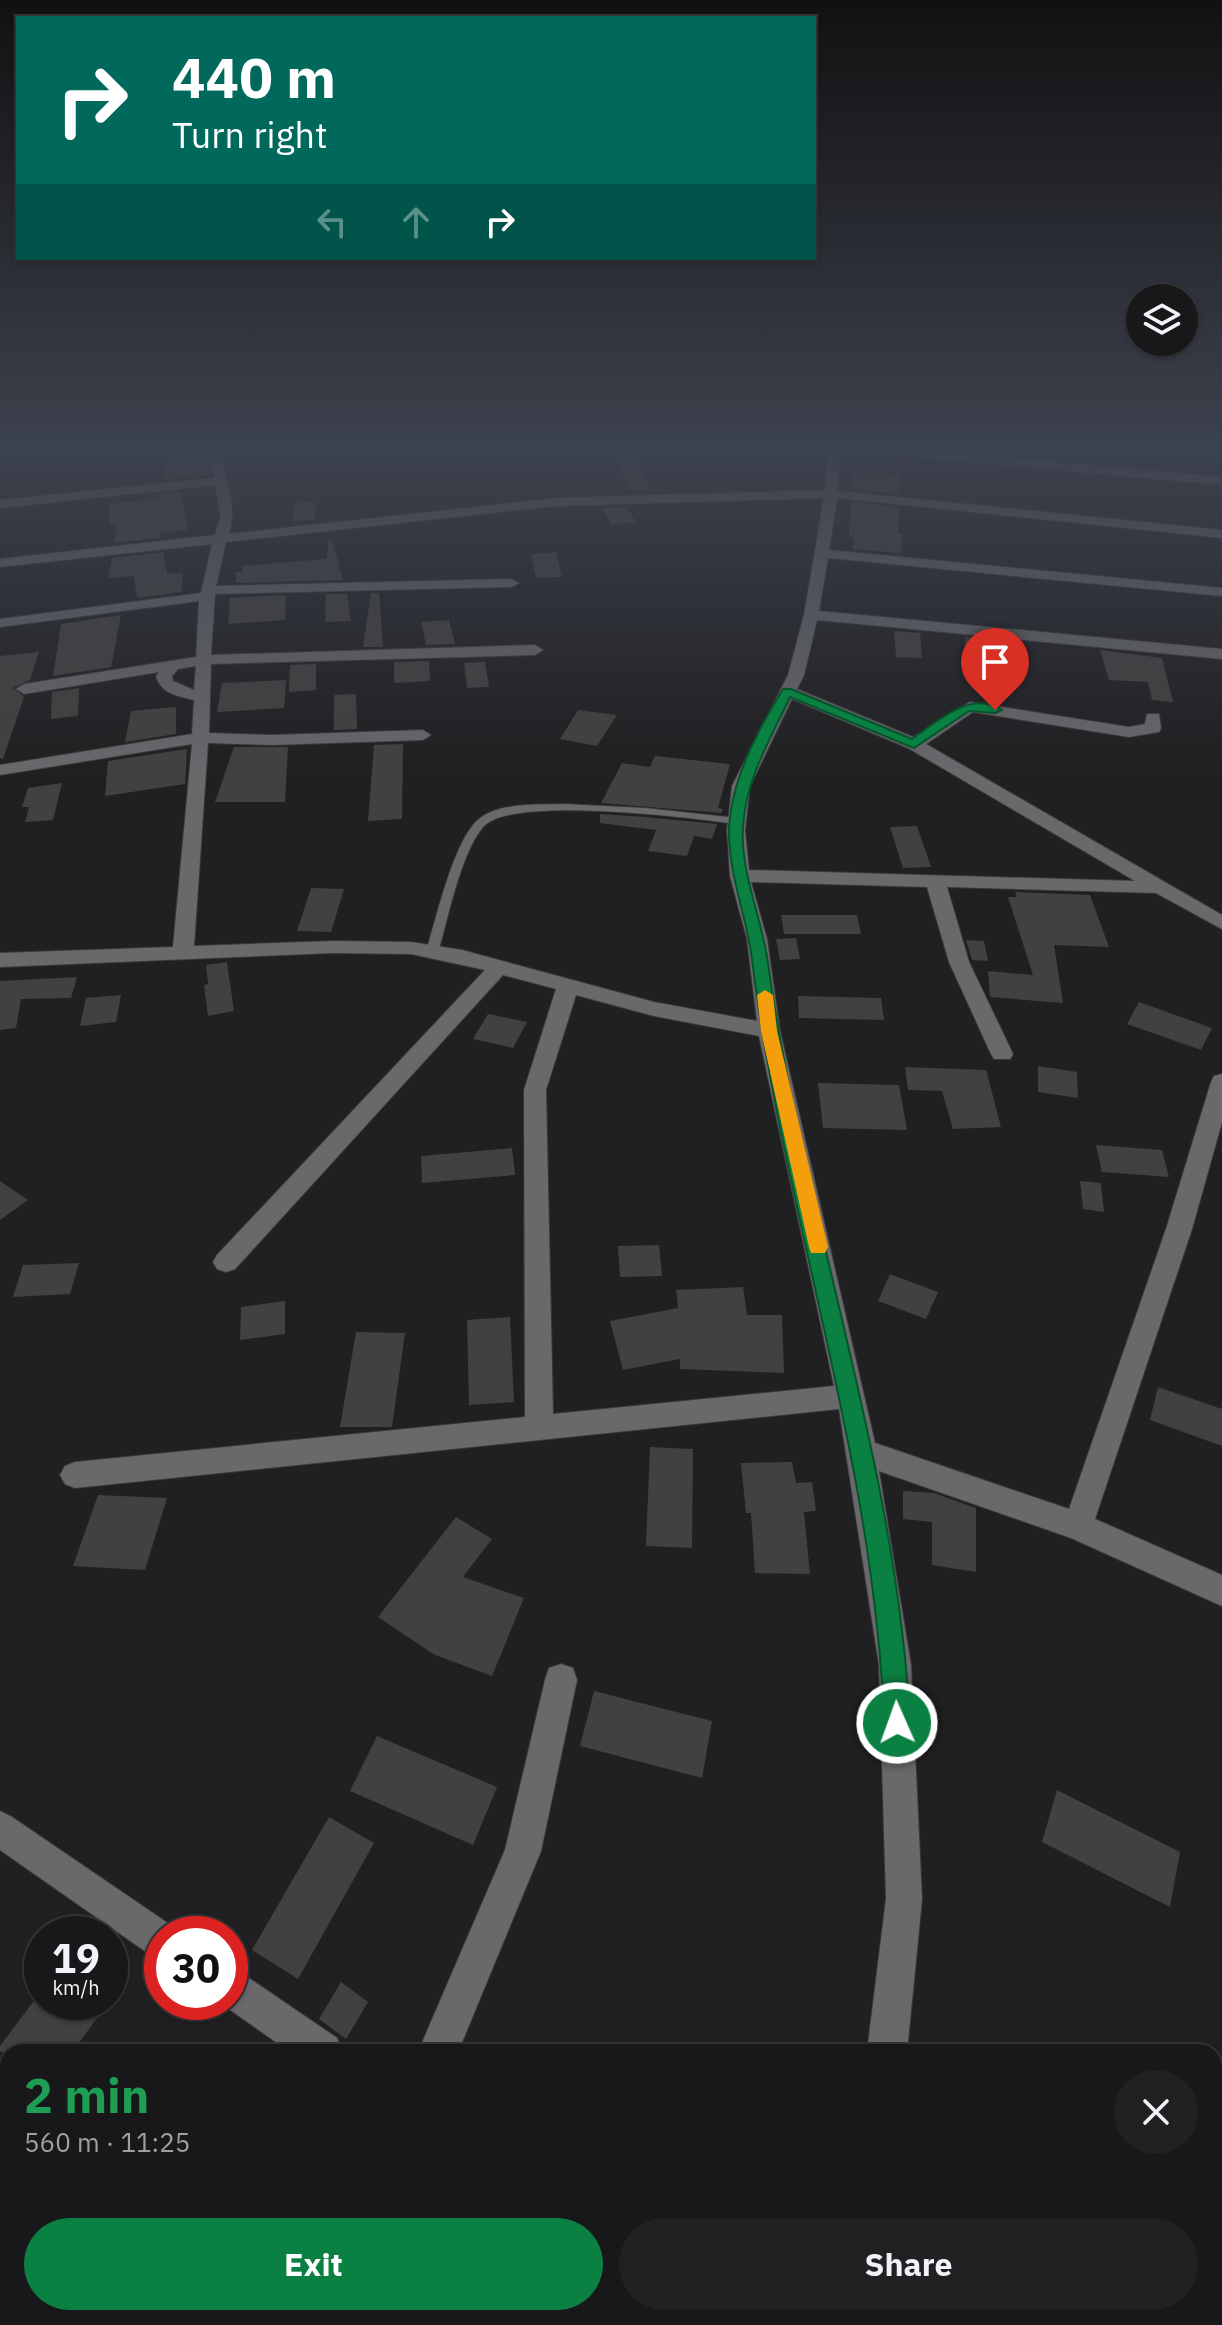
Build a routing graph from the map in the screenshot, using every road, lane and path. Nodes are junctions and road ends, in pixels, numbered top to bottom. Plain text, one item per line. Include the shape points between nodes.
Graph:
1 (72, 554) edge
2 (217, 554) edge
3 (821, 554) edge
4 (836, 554) edge
5 (0, 563) edge
6 (512, 583) dead end
7 (1222, 592) edge
8 (208, 593) junction
9 (811, 615) junction
10 (0, 623) edge
11 (535, 650) dead end
12 (1222, 654) edge
13 (204, 660) junction
14 (173, 665) junction
15 (24, 689) dead end
16 (787, 691) junction
17 (202, 697) junction
18 (1153, 717) dead end
19 (423, 735) dead end
20 (200, 738) junction
21 (914, 744) junction
22 (0, 770) edge
23 (737, 821) junction
24 (740, 876) junction
25 (935, 880) junction
26 (1161, 888) junction
27 (1222, 923) edge
28 (432, 952) junction
29 (183, 954) junction
30 (0, 960) edge
31 (499, 967) junction
32 (568, 986) junction
33 (769, 1031) junction
34 (1002, 1054) dead end
35 (1222, 1082) edge
36 (226, 1262) dead end
37 (851, 1396) junction
38 (539, 1426) junction
39 (862, 1452) junction
40 (75, 1475) dead end
41 (1078, 1526) junction
42 (1222, 1591) edge
43 (561, 1680) dead end
44 (0, 1829) edge
45 (144, 1929) edge
46 (248, 2000) edge
47 (312, 2044) edge
48 (441, 2044) edge
49 (888, 2044) edge

1 - 5 street
2 - 8 street
3 - 9 street
4 - 7 street
6 - 8 street
8 - 10 street
8 - 13 street
9 - 12 street
9 - 16 street
11 - 13 street
13 - 14 street
13 - 17 street
14 - 15 street
14 - 17 street via 164,676 166,683
16 - 21 street
16 - 23 street via 741,786
17 - 20 street
18 - 21 street via 1153,728 1129,732 970,707
19 - 20 street
20 - 22 street
20 - 29 street
21 - 26 street
23 - 24 street
23 - 28 lane via 643,810 514,809 492,814 477,828 464,856
24 - 25 street
24 - 33 street via 757,939
25 - 26 street
25 - 34 street via 959,962
26 - 27 street
28 - 29 street via 334,947
28 - 31 street
29 - 30 street
31 - 32 street
31 - 36 street
32 - 33 street
32 - 38 street via 535,1090
33 - 37 street
35 - 41 street via 1179,1229
37 - 38 street
37 - 39 street
38 - 40 street
39 - 41 street
39 - 49 street via 895,1665 904,1899
41 - 42 street
43 - 48 street via 523,1851
44 - 45 street
46 - 47 street

